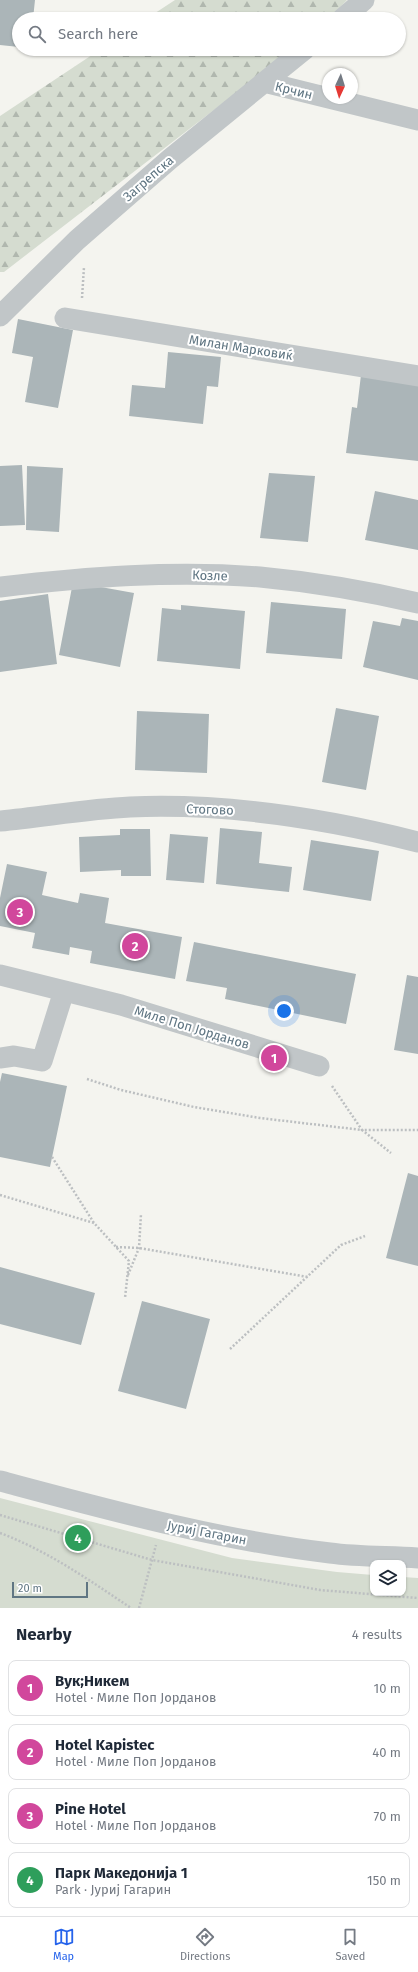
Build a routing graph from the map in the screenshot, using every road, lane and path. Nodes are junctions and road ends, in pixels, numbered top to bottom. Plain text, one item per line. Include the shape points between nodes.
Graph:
1 (364, 0) edge
2 (350, 12) edge
3 (296, 56) edge
4 (264, 82) junction
5 (418, 120) edge
6 (77, 240) junction
7 (0, 316) edge
8 (73, 319) joint
9 (418, 376) edge
10 (0, 587) edge
11 (418, 603) edge
12 (0, 821) edge
13 (418, 842) edge
14 (0, 975) edge
15 (64, 991) junction
16 (0, 1058) edge
17 (319, 1066) joint
18 (87, 1079) dead end
19 (362, 1130) junction
20 (418, 1130) edge
21 (391, 1153) dead end
22 (52, 1157) dead end
23 (0, 1195) edge
24 (141, 1214) dead end
25 (94, 1223) junction
26 (365, 1236) dead end
27 (116, 1247) junction
28 (139, 1248) junction
29 (308, 1277) junction
30 (127, 1279) junction
31 (125, 1298) dead end
32 (230, 1349) dead end
33 (0, 1481) edge
34 (0, 1515) edge
35 (161, 1523) junction
36 (0, 1533) edge
37 (418, 1558) edge
38 (152, 1560) junction
39 (418, 1598) edge
40 (132, 1608) edge
41 (139, 1608) edge

1 - 2 street
3 - 4 street, Загрепска
4 - 5 street, Крчин
4 - 6 street, Загрепска
6 - 7 street, Загрепска
6 - 8 path via 84,267
8 - 9 street, Милан Марковиќ
10 - 11 street, Козле via 110,577 188,574 260,577 360,590
12 - 13 street, Стогово via 130,807 251,810 372,831
14 - 15 street, Миле Поп Јорданов
15 - 16 street via 42,1061 14,1056
15 - 17 street, Миле Поп Јорданов via 121,1005
17 - 19 path
18 - 19 path via 120,1090 194,1107
19 - 20 path
19 - 21 path
22 - 25 path
23 - 25 path
24 - 28 path
25 - 27 path
26 - 29 path via 341,1245
27 - 28 path
27 - 30 path via 129,1261
28 - 29 path
28 - 30 path
29 - 32 path
30 - 31 path
33 - 35 street, Јуриј Гагарин
34 - 38 path
35 - 37 street, Јуриј Гагарин via 331,1553
35 - 38 path
36 - 40 path via 33,1546
38 - 39 path via 320,1590
38 - 41 path

